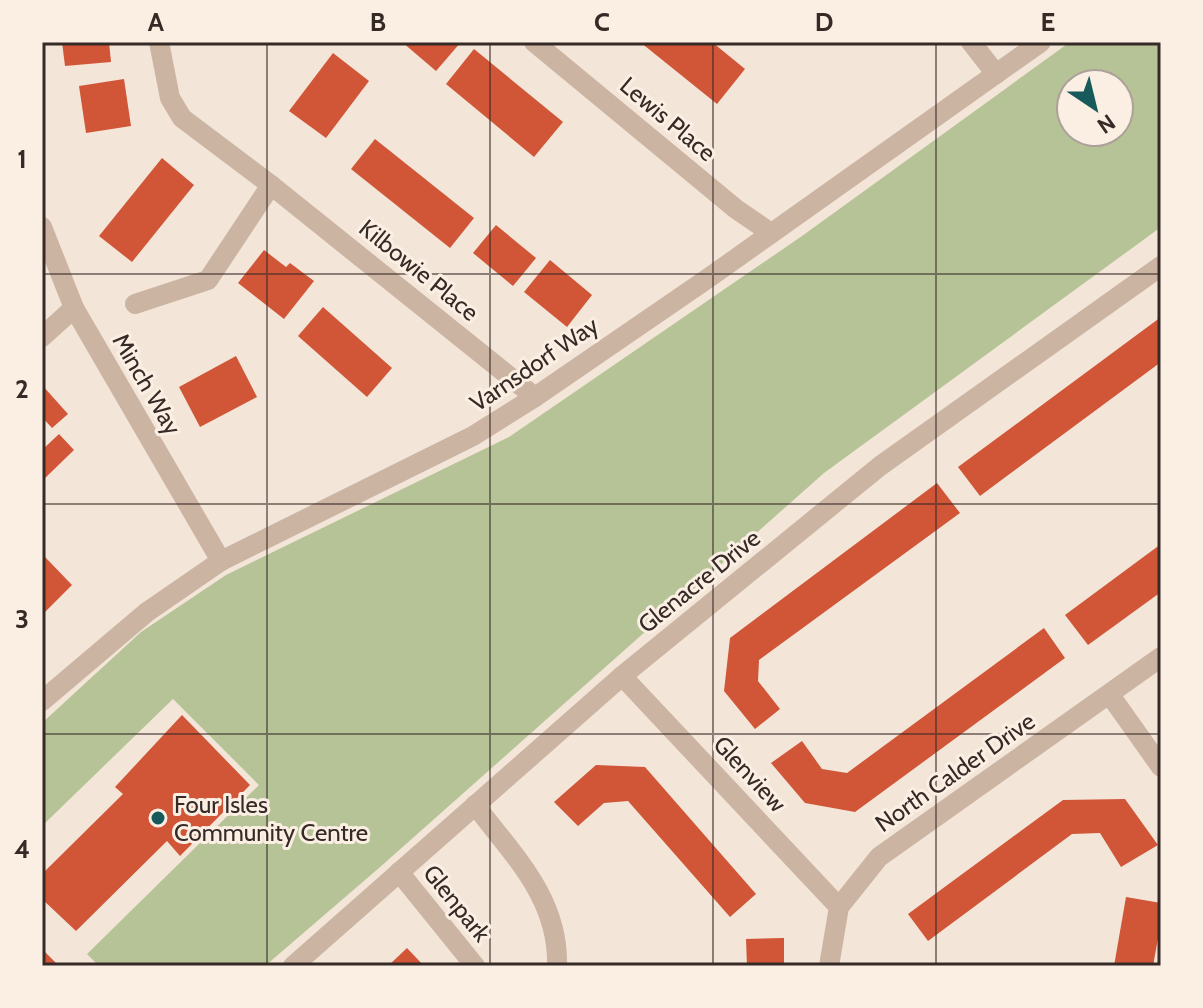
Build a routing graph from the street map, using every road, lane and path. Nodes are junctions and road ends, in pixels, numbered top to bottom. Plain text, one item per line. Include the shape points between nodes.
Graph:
1 (159, 42) edge
2 (534, 42) edge
3 (971, 42) edge
4 (1041, 42) edge
5 (996, 74) junction
6 (271, 185) junction
7 (42, 227) edge
8 (771, 233) junction
9 (1161, 266) edge
10 (135, 304) dead end
11 (74, 308) junction
12 (42, 337) edge
13 (535, 397) junction
14 (221, 561) junction
15 (1161, 657) edge
16 (622, 676) junction
17 (1110, 695) junction
18 (42, 701) edge
19 (1161, 767) edge
20 (475, 805) junction
21 (399, 872) junction
22 (839, 907) junction
23 (293, 966) edge
24 (475, 966) edge
25 (557, 966) edge
26 (829, 966) edge

1 - 6 street, Kilbowie Place via 170,98 182,118
2 - 8 street, Lewis Place
3 - 5 street
4 - 5 street, Varnsdorf Way
5 - 8 street, Varnsdorf Way
6 - 10 street via 208,280
6 - 13 street, Kilbowie Place
7 - 11 street, Minch Way
8 - 13 street, Varnsdorf Way
9 - 16 street, Glenacre Drive via 880,466
11 - 12 street
11 - 14 street, Minch Way
13 - 14 street, Varnsdorf Way via 473,436
14 - 18 street, Varnsdorf Way via 147,612
15 - 17 street, North Calder Drive
16 - 20 street, Glenacre Drive
16 - 22 street, Glenview
17 - 19 street
17 - 22 street, North Calder Drive via 879,857
20 - 21 street, Glenacre Drive
20 - 25 street via 535,883 558,938
21 - 23 street, Glenacre Drive
21 - 24 street, Glenpark
22 - 26 street, North Calder Drive

